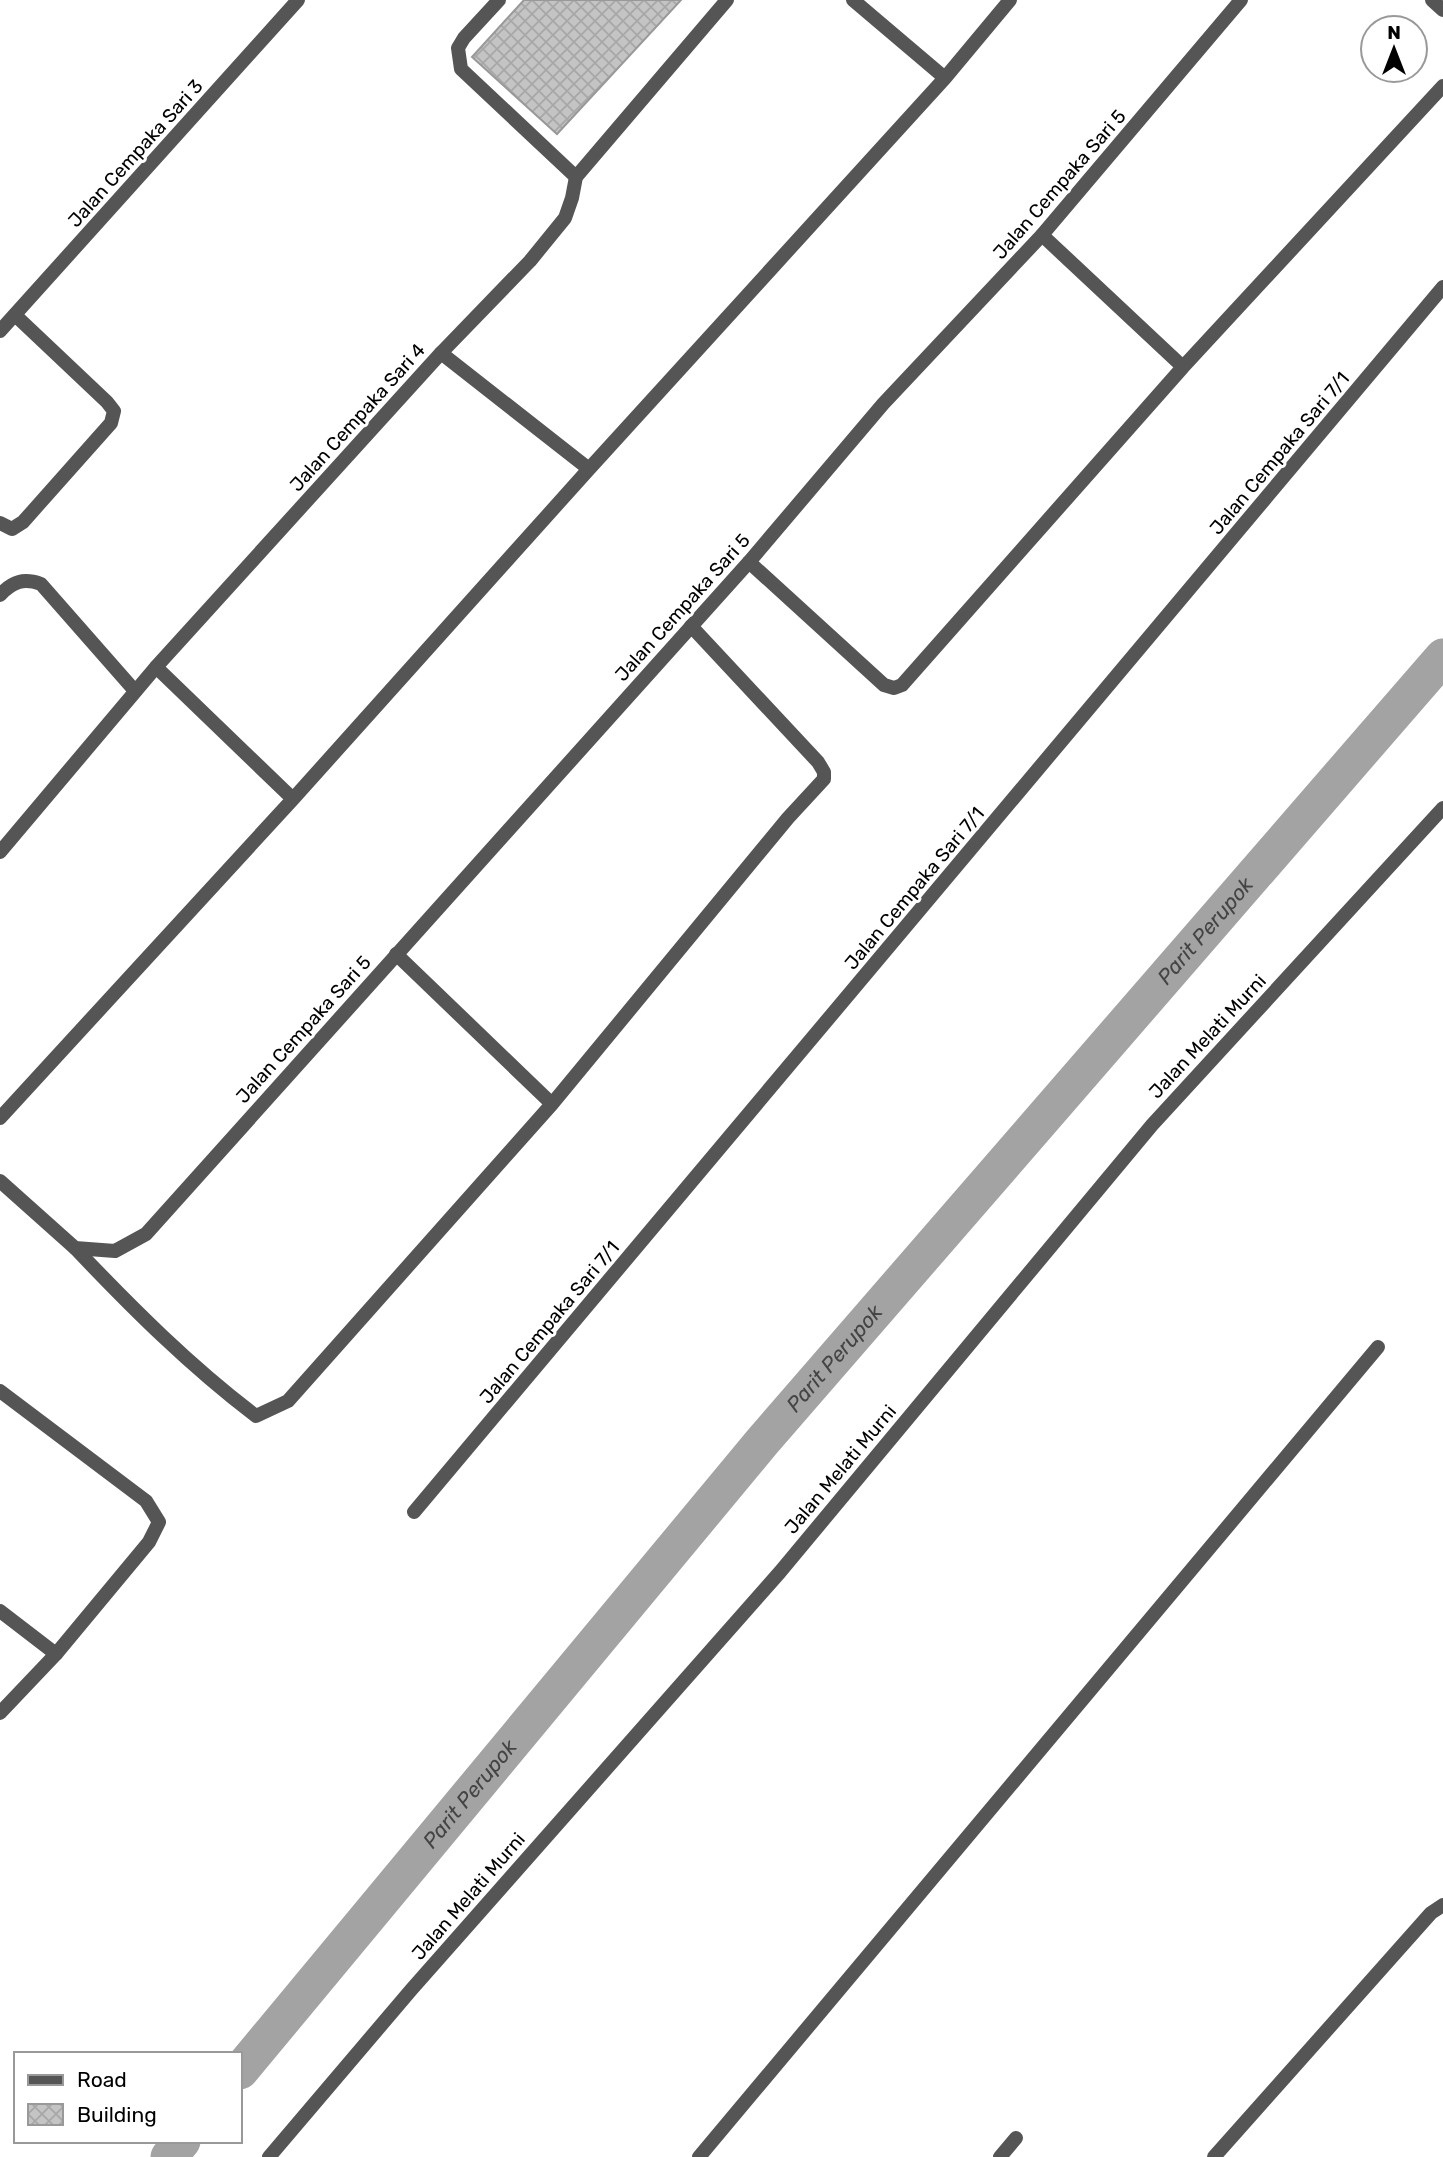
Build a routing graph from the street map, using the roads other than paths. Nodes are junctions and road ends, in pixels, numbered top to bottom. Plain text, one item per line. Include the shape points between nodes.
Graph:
1 (298, 0) edge
2 (499, 0) edge
3 (727, 0) edge
4 (853, 0) edge
5 (1010, 0) edge
6 (1241, 0) edge
7 (1432, 0) edge
8 (1443, 10) edge
9 (945, 78) junction
10 (1443, 86) edge
11 (576, 177) junction
12 (1042, 235) junction
13 (1443, 287) edge
14 (15, 315) junction
15 (0, 331) edge
16 (441, 354) junction
17 (1183, 368) junction
18 (589, 469) junction
19 (0, 523) edge
20 (749, 562) junction
21 (0, 595) edge
22 (691, 626) junction
23 (156, 667) junction
24 (135, 691) junction
25 (293, 799) junction
26 (1443, 808) edge
27 (0, 852) edge
28 (396, 954) junction
29 (552, 1104) junction
30 (0, 1118) edge
31 (0, 1181) edge
32 (75, 1248) junction
33 (1378, 1347) dead end
34 (0, 1391) edge
35 (414, 1512) dead end
36 (0, 1611) edge
37 (56, 1654) junction
38 (0, 1713) edge
39 (1443, 1905) edge
40 (1016, 2138) dead end
41 (269, 2157) edge
42 (699, 2157) edge
43 (1000, 2157) edge
44 (1214, 2157) edge

1 - 14 street, Jalan Cempaka Sari 3
2 - 11 street via 458,48 461,69
3 - 11 street, Jalan Cempaka Sari 4
4 - 9 street
5 - 9 street
6 - 12 street, Jalan Cempaka Sari 5
7 - 8 street
9 - 18 street
10 - 17 street
11 - 16 street, Jalan Cempaka Sari 4 via 565,218
12 - 17 street
12 - 20 street, Jalan Cempaka Sari 5 via 883,404
13 - 35 street, Jalan Cempaka Sari 7/1
14 - 15 street, Jalan Cempaka Sari 3
14 - 19 street via 114,411 111,423 23,522 12,528
16 - 18 street
16 - 23 street, Jalan Cempaka Sari 4
17 - 20 street via 902,685 884,685
18 - 25 street
20 - 22 street, Jalan Cempaka Sari 5
21 - 24 street via 14,583 29,579 41,584
22 - 28 street, Jalan Cempaka Sari 5
22 - 29 street via 818,762 824,779
23 - 24 street, Jalan Cempaka Sari 4
23 - 25 street
24 - 27 street, Jalan Cempaka Sari 4
25 - 30 street
26 - 41 street, Jalan Melati Murni via 1152,1125 780,1572
28 - 29 street
28 - 32 street, Jalan Cempaka Sari 5 via 146,1234 115,1251
29 - 32 street via 288,1401 256,1416 208,1380
31 - 32 street
33 - 42 street
34 - 37 street via 146,1501 159,1522 149,1542
36 - 37 street
37 - 38 street
39 - 44 street via 1431,1913
40 - 43 street

